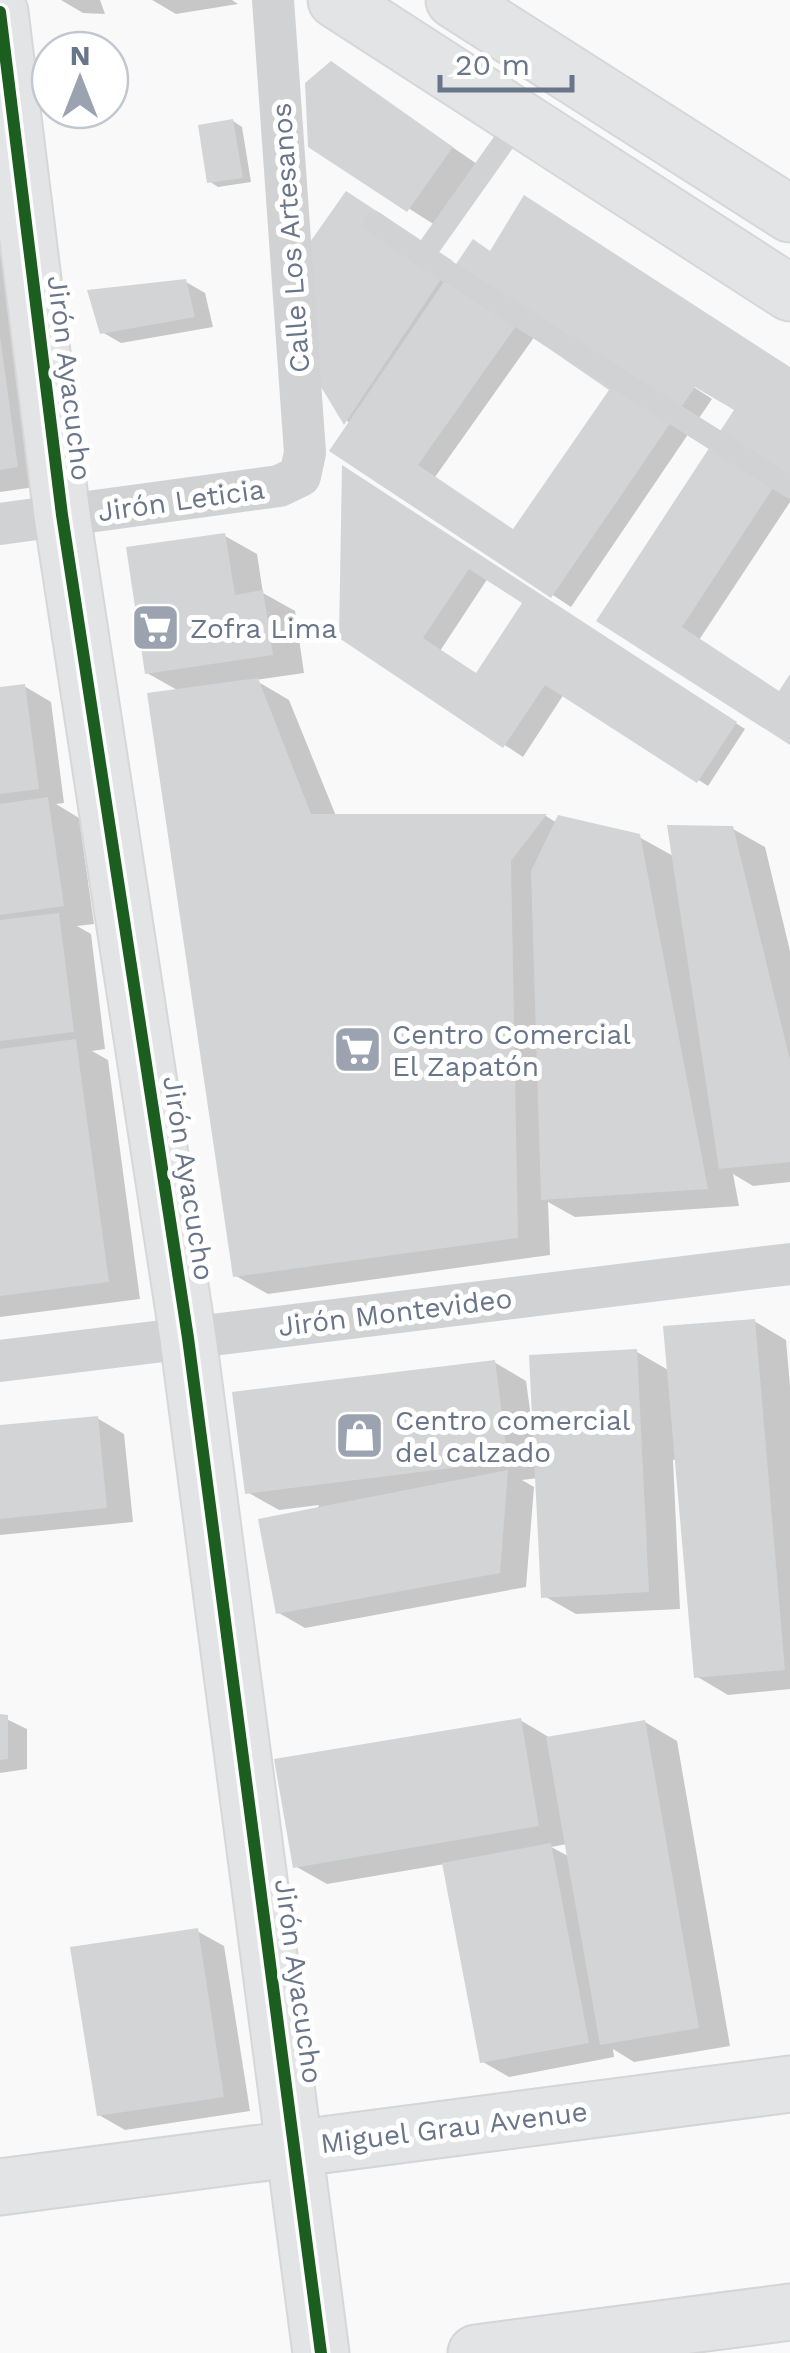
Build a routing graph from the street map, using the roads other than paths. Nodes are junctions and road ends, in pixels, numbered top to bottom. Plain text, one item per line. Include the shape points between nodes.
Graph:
1 (274, 0) edge
2 (336, 0) edge
3 (454, 0) edge
4 (0, 12) edge
5 (520, 119) junction
6 (790, 214) edge
7 (374, 222) dead end
8 (423, 256) junction
9 (790, 294) edge
10 (300, 476) joint
11 (790, 487) edge
12 (62, 516) junction
13 (0, 524) edge
14 (790, 1264) edge
15 (188, 1338) junction
16 (0, 1361) edge
17 (790, 2084) edge
18 (297, 2158) junction
19 (0, 2187) edge
20 (790, 2312) edge
21 (320, 2344) edge
22 (476, 2353) edge

1 - 10 street, Calle Los Artesanos via 305,453
2 - 5 street
3 - 6 street
4 - 12 street, Jirón Ayacucho
5 - 8 lane
5 - 9 street
7 - 8 lane
8 - 11 lane
10 - 12 street, Jirón Leticia via 279,486
12 - 13 street, Jirón Leticia
12 - 15 street, Jirón Ayacucho
14 - 15 street, Jirón Montevideo
15 - 16 street, Jirón Montevideo
15 - 18 street, Jirón Ayacucho
17 - 18 street, Miguel Grau Avenue
18 - 19 street, Miguel Grau Avenue
18 - 21 street, Jirón Ayacucho
20 - 22 street

